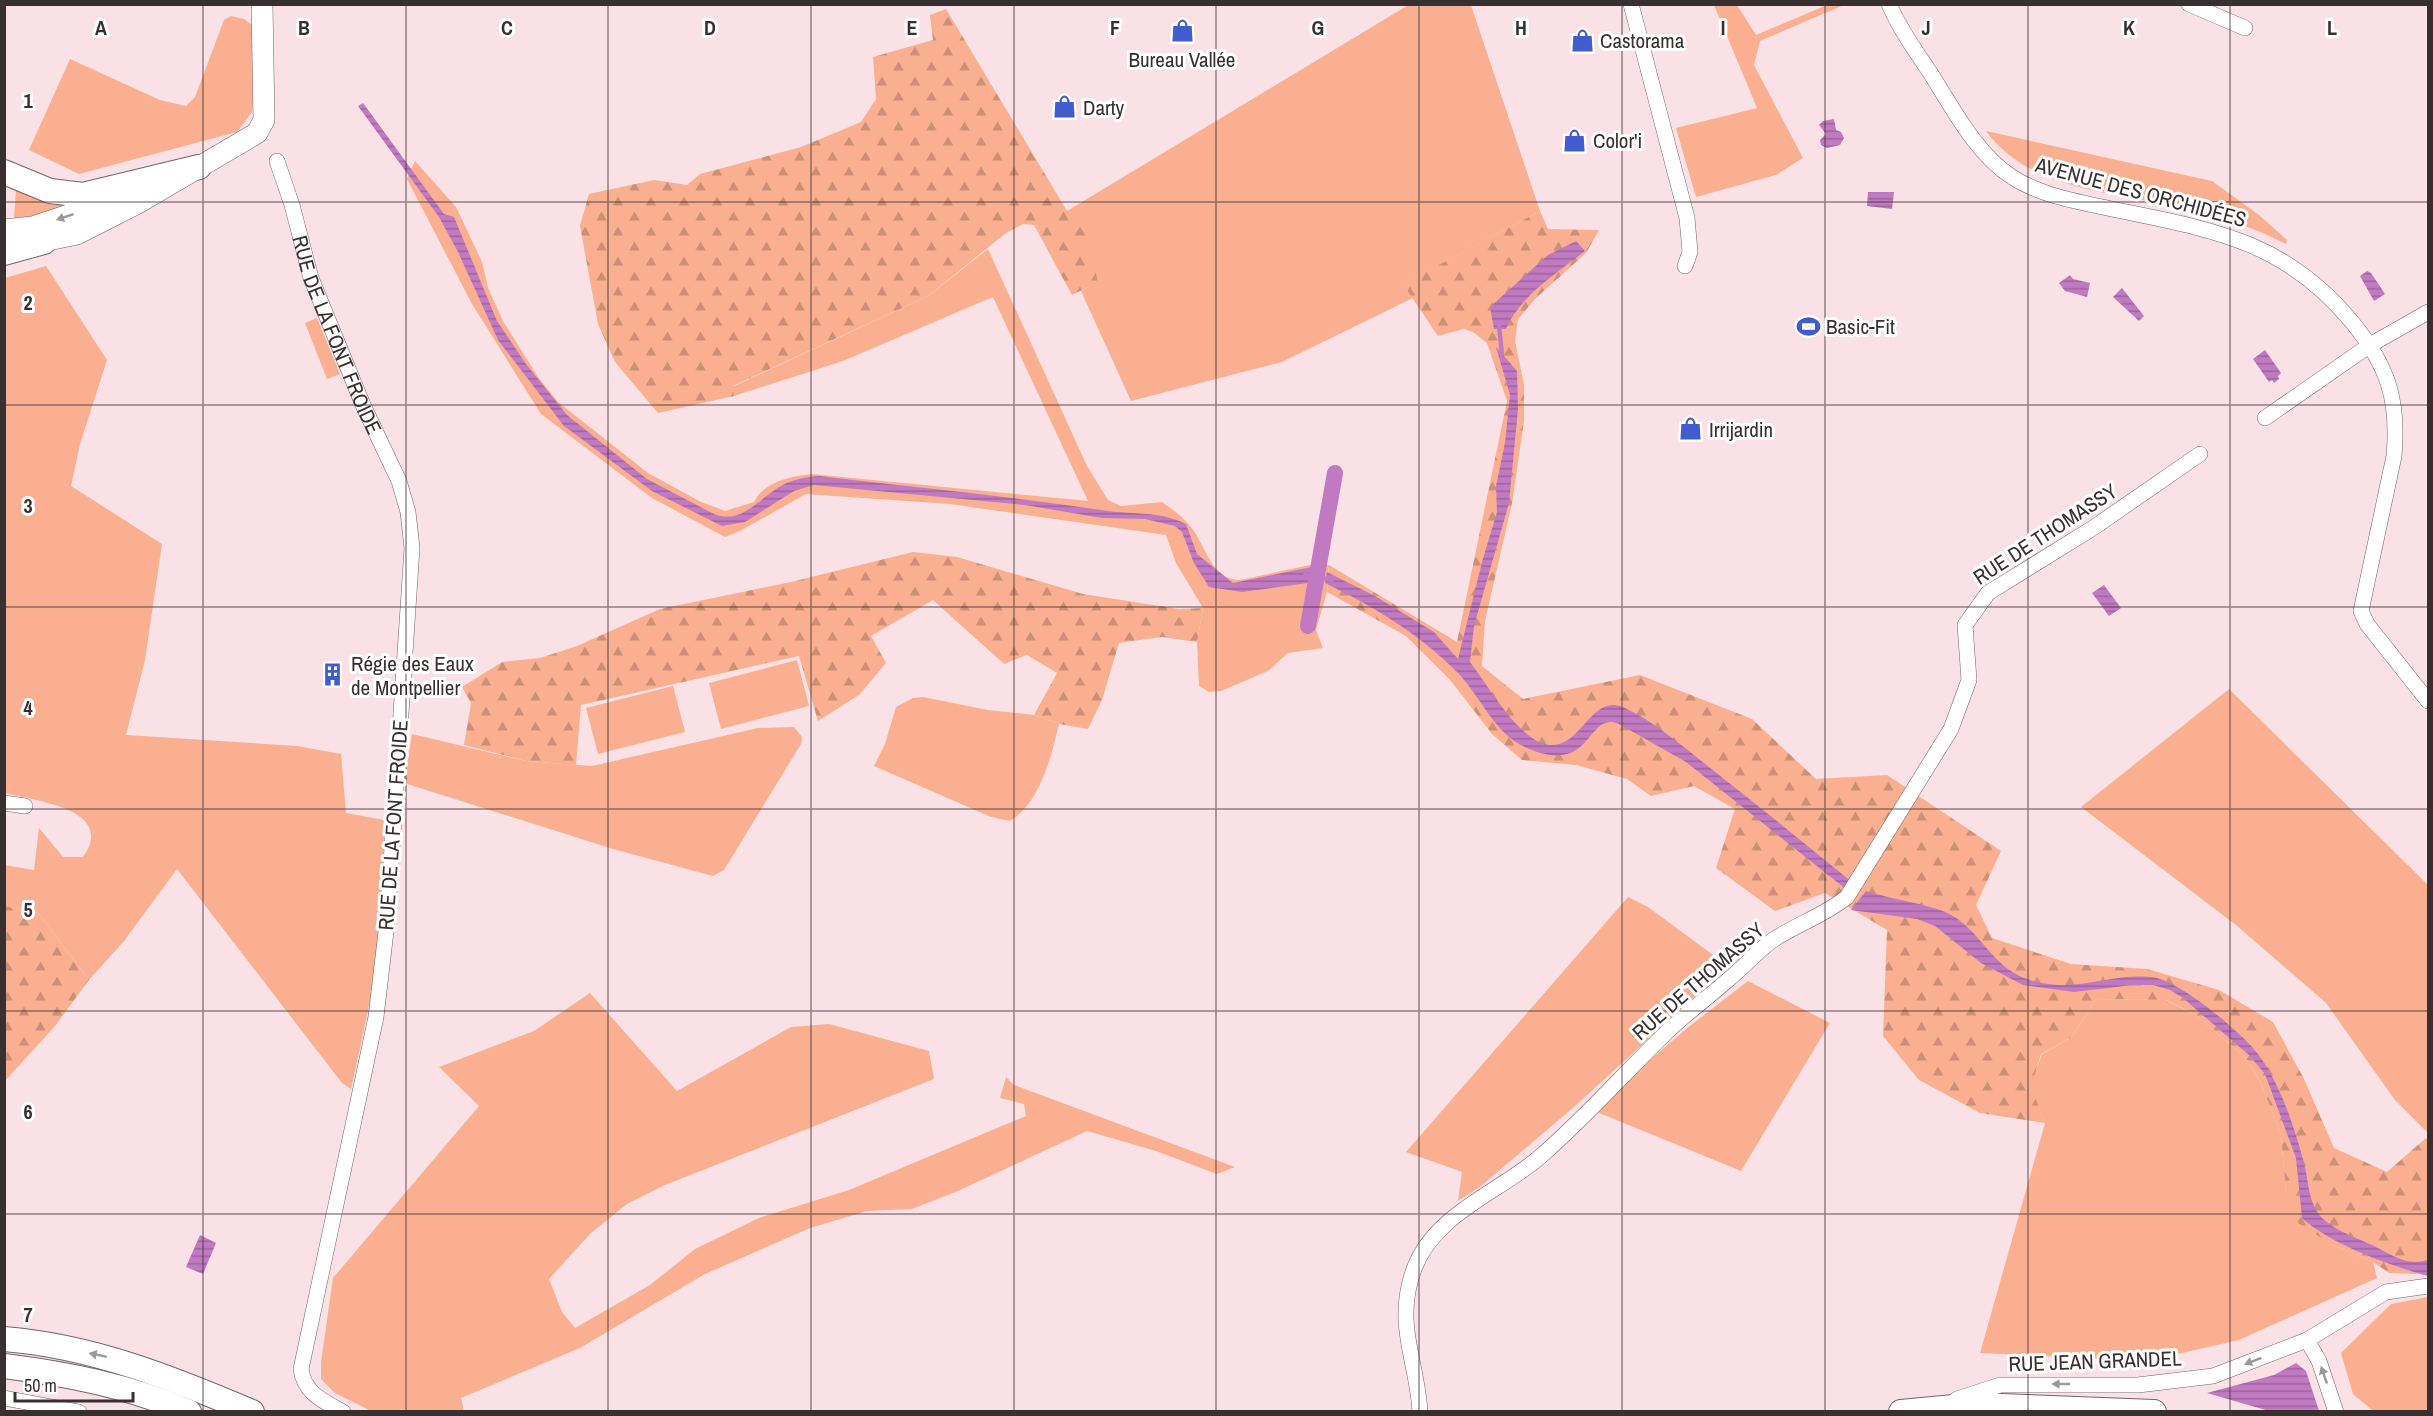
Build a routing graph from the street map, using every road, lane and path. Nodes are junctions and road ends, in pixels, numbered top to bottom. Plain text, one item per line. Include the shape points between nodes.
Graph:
1 (262, 4) edge
2 (1631, 4) edge
3 (1890, 4) edge
4 (2189, 4) edge
5 (2245, 28) dead end
6 (277, 161) dead end
7 (199, 167) junction
8 (4, 172) edge
9 (4, 230) edge
10 (44, 242) junction
11 (4, 246) edge
12 (4, 253) edge
13 (1685, 266) dead end
14 (2428, 312) edge
15 (2370, 345) junction
16 (2265, 418) dead end
17 (2200, 454) dead end
18 (2428, 701) edge
19 (4, 803) edge
20 (25, 806) dead end
21 (2428, 1286) edge
22 (4, 1340) edge
23 (2307, 1340) junction
24 (4, 1366) edge
25 (4, 1398) edge
26 (1926, 1409) junction
27 (79, 1412) edge
28 (189, 1412) edge
29 (252, 1412) edge
30 (343, 1412) edge
31 (1420, 1412) edge
32 (1900, 1412) edge
33 (2154, 1412) edge
34 (2336, 1412) edge

1 - 7 street via 264,120 253,137
2 - 13 street via 1687,218 1690,252
3 - 15 street, AVENUE DES ORCHIDÉES via 1976,142 2014,178 2064,198 2180,223 2254,245 2312,280
4 - 5 street
6 - 30 street, RUE DE LA FONT FROIDE via 311,278 399,481 412,548 387,923 376,1017 301,1369 303,1383 312,1394
7 - 8 main road via 83,195 50,191
7 -> 9 street via 67,217
7 - 10 street via 77,234
10 - 11 street
10 - 12 main road
14 - 15 street
15 - 16 street
15 - 18 street, AVENUE DES ORCHIDÉES via 2384,369 2394,402 2396,436 2361,611
17 - 31 street, RUE DE THOMASSY via 2093,528 1988,593 1975,608 1964,631 1969,680 1951,729 1848,897 1773,940 1672,1028 1540,1157 1459,1213 1433,1238 1415,1268 1406,1311 1405,1327
19 - 20 street
21 - 23 street, RUE JEAN GRANDEL via 2386,1292
29 -> 22 main road via 113,1358
23 -> 26 street, RUE JEAN GRANDEL via 2213,1376 2138,1385 2000,1385
34 -> 23 street via 2319,1361
24 - 28 main road via 67,1374 150,1395
25 - 27 street
26 - 32 main road
26 - 33 main road via 2052,1406

